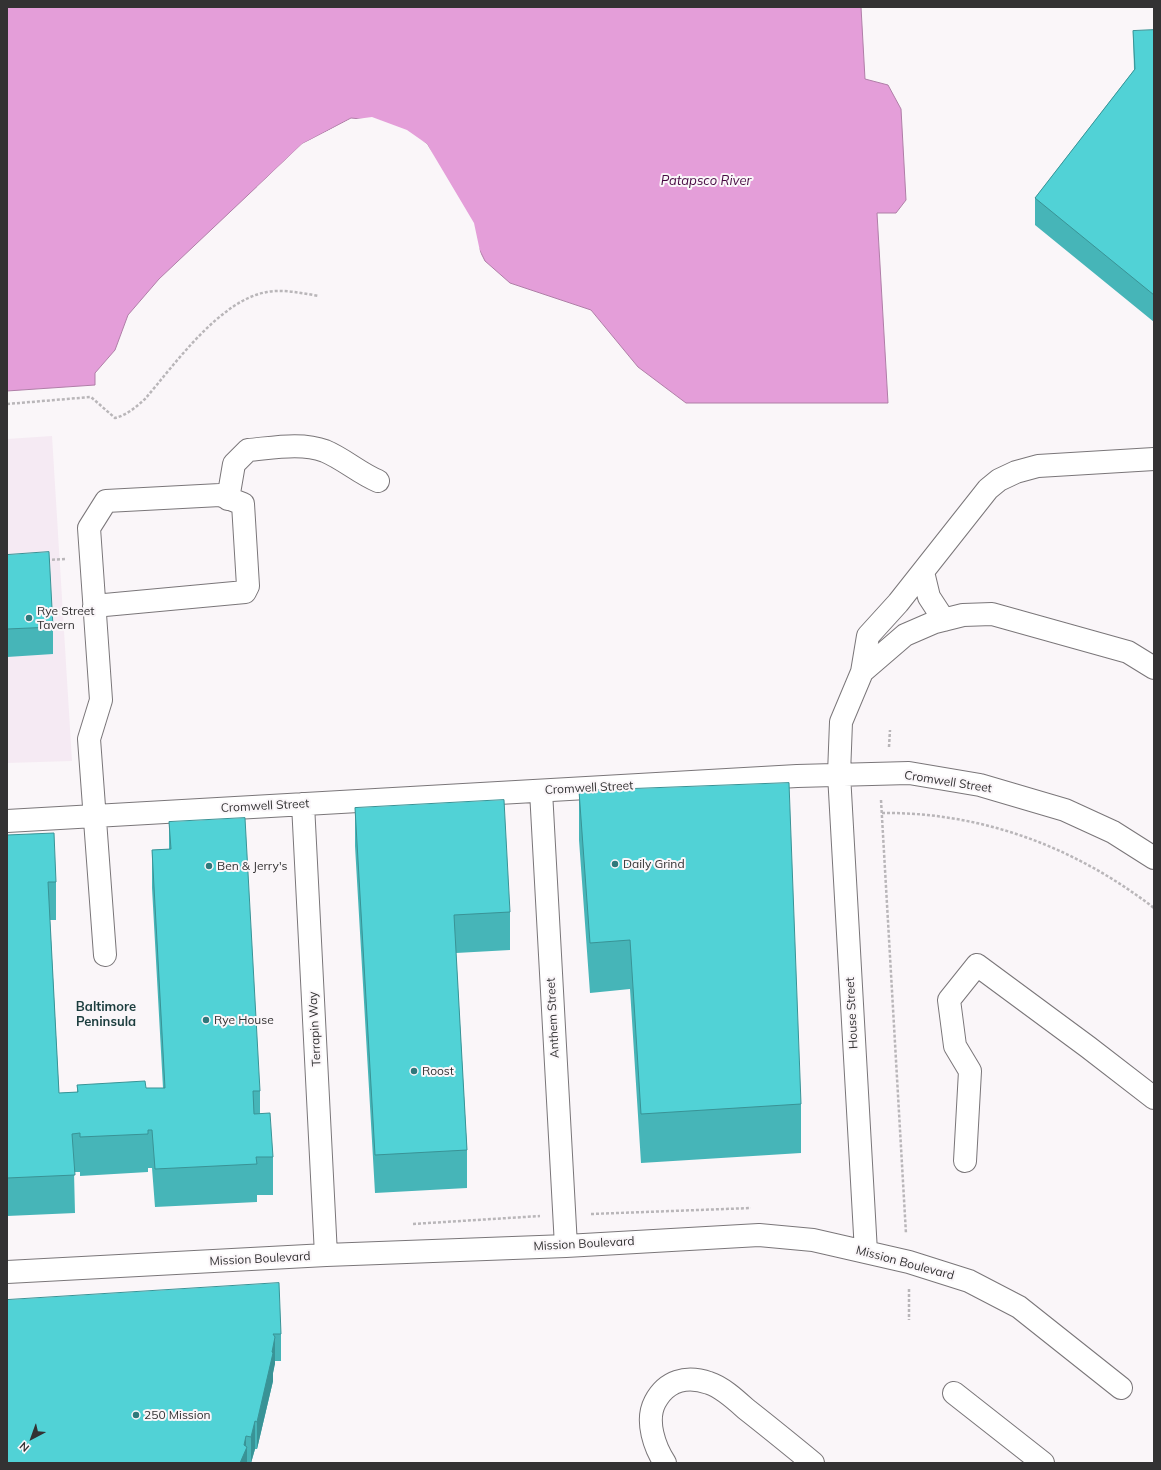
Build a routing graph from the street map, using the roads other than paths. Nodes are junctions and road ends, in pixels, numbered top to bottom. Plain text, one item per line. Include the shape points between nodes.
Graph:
1 (1154, 459) edge
2 (378, 481) dead end
3 (228, 499) junction
4 (923, 572) junction
5 (94, 606) junction
6 (944, 620) junction
7 (1154, 668) edge
8 (862, 672) junction
9 (839, 774) junction
10 (540, 791) junction
11 (303, 804) junction
12 (94, 816) junction
13 (7, 821) edge
14 (1154, 858) edge
15 (105, 955) dead end
16 (1154, 1098) edge
17 (965, 1161) dead end
18 (566, 1246) junction
19 (866, 1252) junction
20 (326, 1255) junction
21 (7, 1272) edge
22 (1121, 1388) dead end
23 (954, 1392) dead end
24 (1041, 1462) edge
25 (665, 1463) edge
26 (813, 1463) edge

1 - 4 street via 1038,466 999,480 988,489
2 - 3 street via 325,451 305,447 248,450 234,464
3 - 5 street via 220,495 106,501 89,528
3 - 5 street via 243,504 248,586 245,592
4 - 6 street via 929,597
4 - 8 street via 868,636
5 - 12 street via 101,700 89,739
6 - 7 street via 963,615 992,614 1128,652
6 - 8 street via 906,635
8 - 9 street, House Street via 841,722
9 - 10 street, Cromwell Street
9 - 14 street, Cromwell Street via 909,774 980,785 1022,796 1065,810 1113,832
9 - 19 street, House Street
10 - 11 street, Cromwell Street
10 - 18 street, Anthem Street
11 - 12 street, Cromwell Street
11 - 20 street, Terrapin Way
12 - 13 street, Cromwell Street
12 - 15 street
16 - 17 street via 977,965 949,1000 954,1046 970,1071
18 - 19 street, Mission Boulevard via 759,1235 813,1240
18 - 20 street, Mission Boulevard
19 - 22 street, Mission Boulevard via 969,1281 1019,1307
20 - 21 street, Mission Boulevard
23 - 24 street
25 - 26 street via 656,1449 651,1422 654,1403 667,1385 688,1379 710,1383 730,1396

